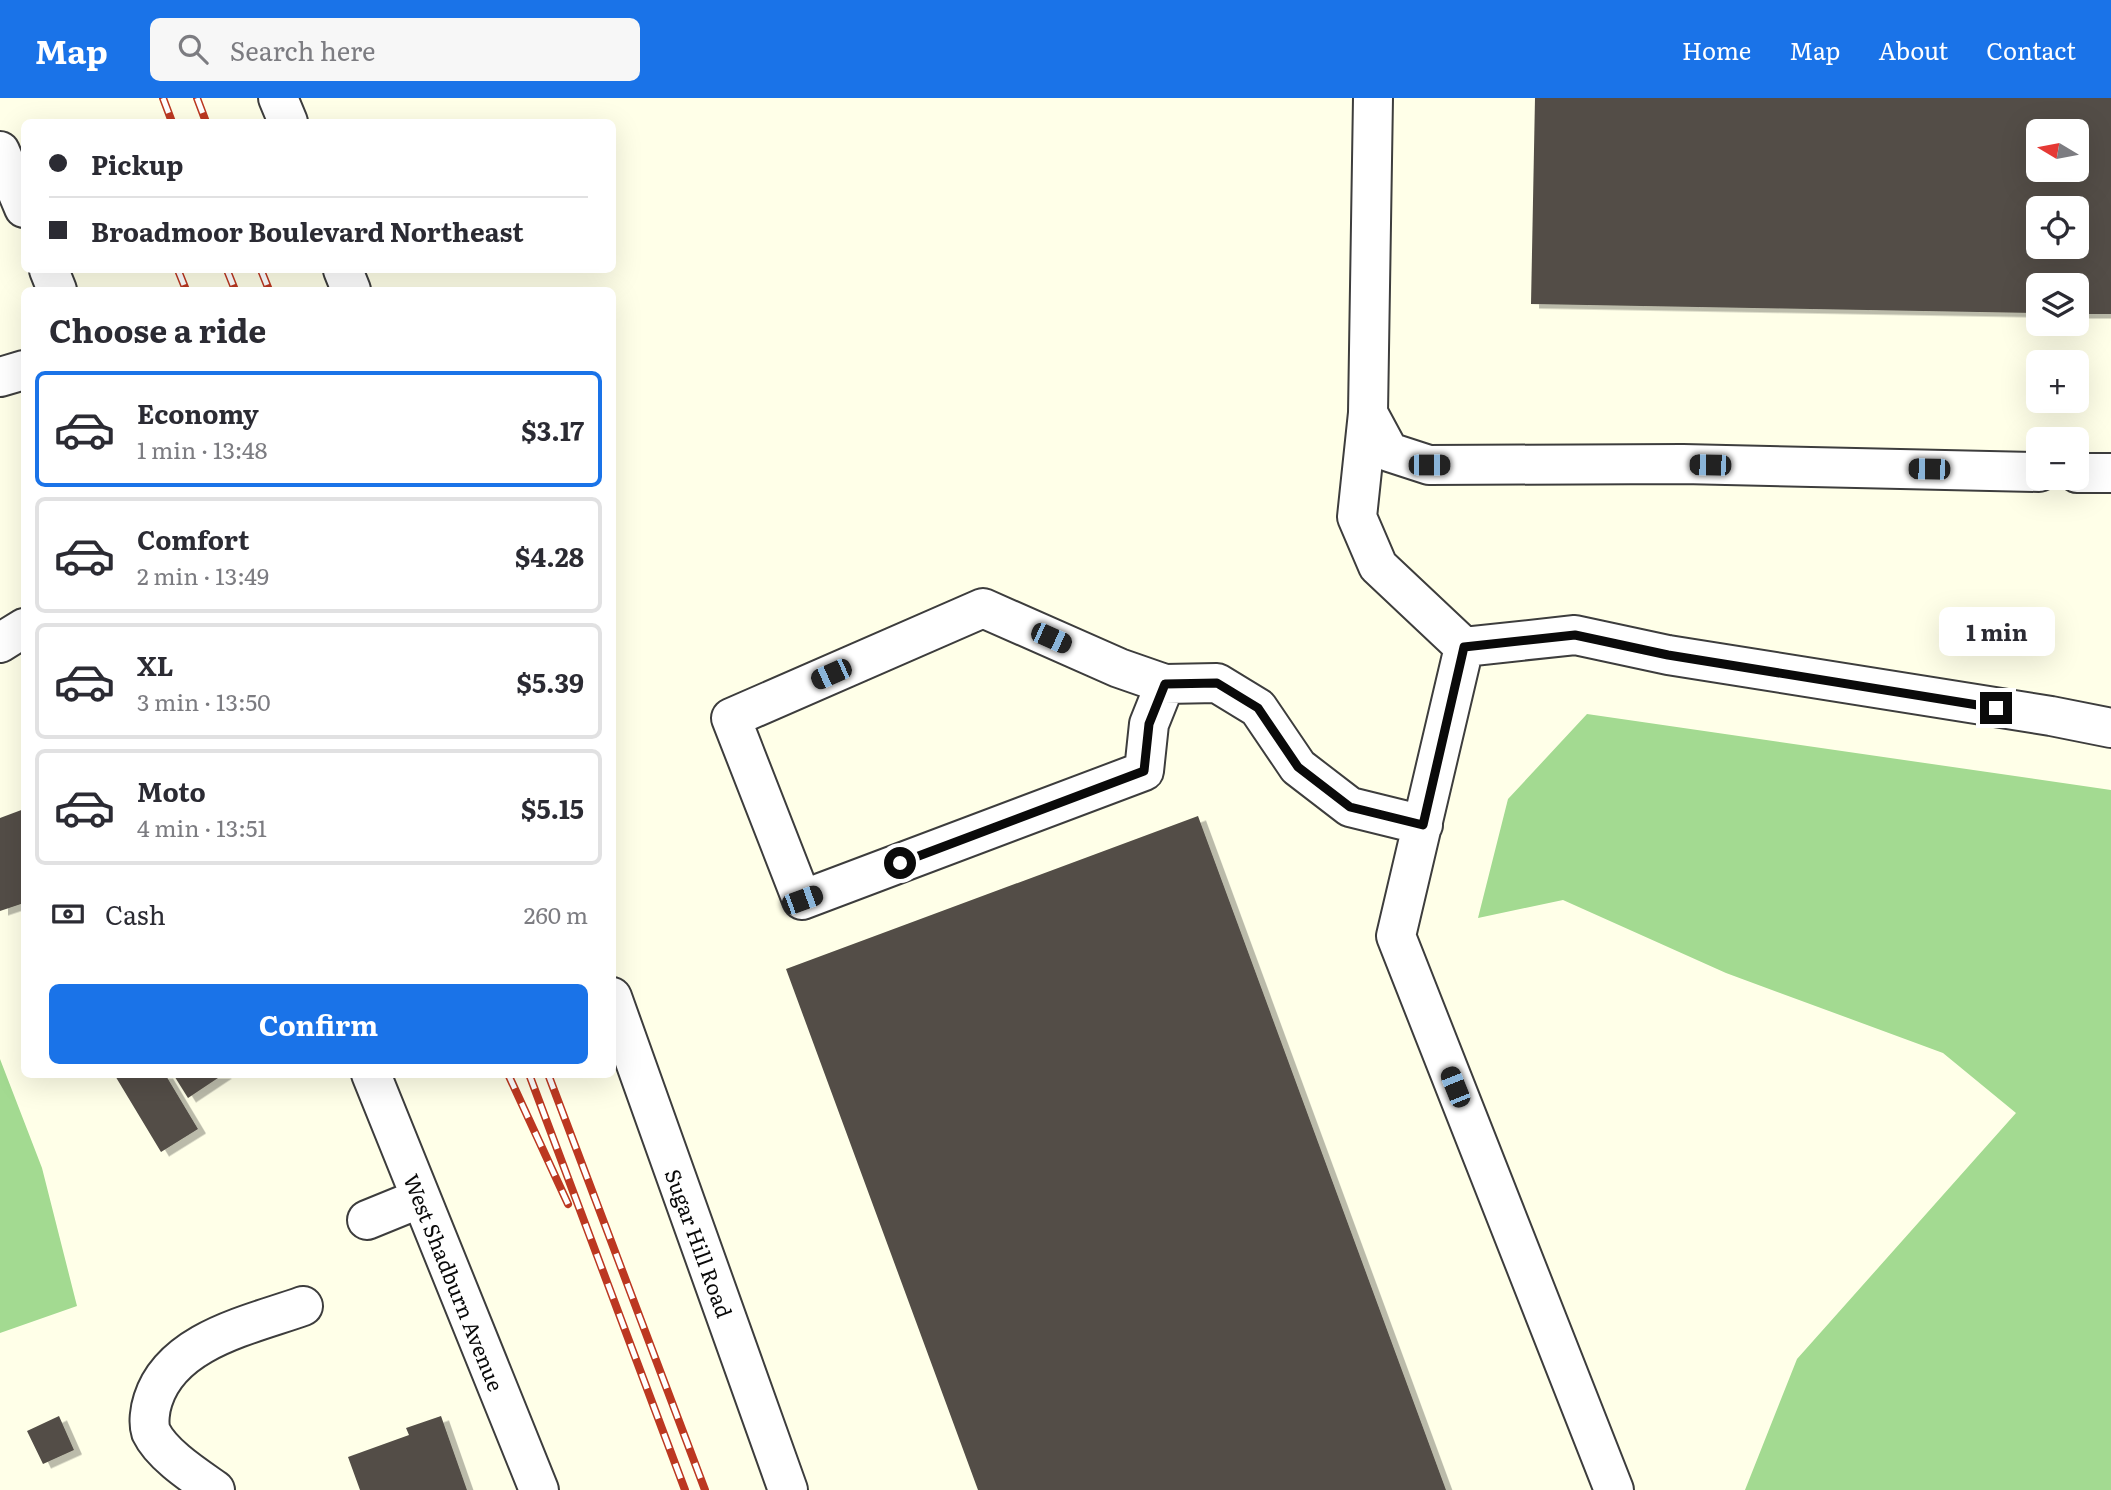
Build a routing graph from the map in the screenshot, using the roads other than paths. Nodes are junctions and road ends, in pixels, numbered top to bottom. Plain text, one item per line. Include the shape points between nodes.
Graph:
1 (278, 98) edge
2 (1373, 98) edge
3 (287, 119) edge
4 (0, 152) edge
5 (15, 200) edge
6 (21, 371) edge
7 (0, 377) edge
8 (1368, 413) junction
9 (2026, 472) edge
10 (2089, 472) edge
11 (2111, 473) edge
12 (21, 630) edge
13 (0, 643) edge
14 (1464, 647) junction
15 (1165, 684) junction
16 (2111, 728) edge
17 (1423, 825) junction
18 (616, 1008) edge
19 (373, 1078) edge
20 (421, 1198) junction
21 (367, 1220) dead end
22 (303, 1306) dead end
23 (784, 1489) edge
24 (215, 1490) edge
25 (539, 1490) edge
26 (1614, 1490) edge

1 - 3 street
2 - 8 street
4 - 5 street
6 - 7 street
8 - 9 street via 1389,452 1429,465 1683,464
8 - 14 street via 1357,517 1378,566
10 - 11 street
12 - 13 street
14 - 16 street via 1575,635 1668,655
14 - 17 street
15 - 15 street via 1149,724 1144,771 802,900 731,718 983,608
15 - 17 street via 1217,683 1258,708 1298,767 1350,807
17 - 26 street via 1396,936
18 - 23 street, Sugar Hill Road
19 - 20 street, West Shadburn Avenue
20 - 21 street
20 - 25 street, West Shadburn Avenue
22 - 24 street via 194,1348 157,1388 150,1409 151,1431 174,1461

